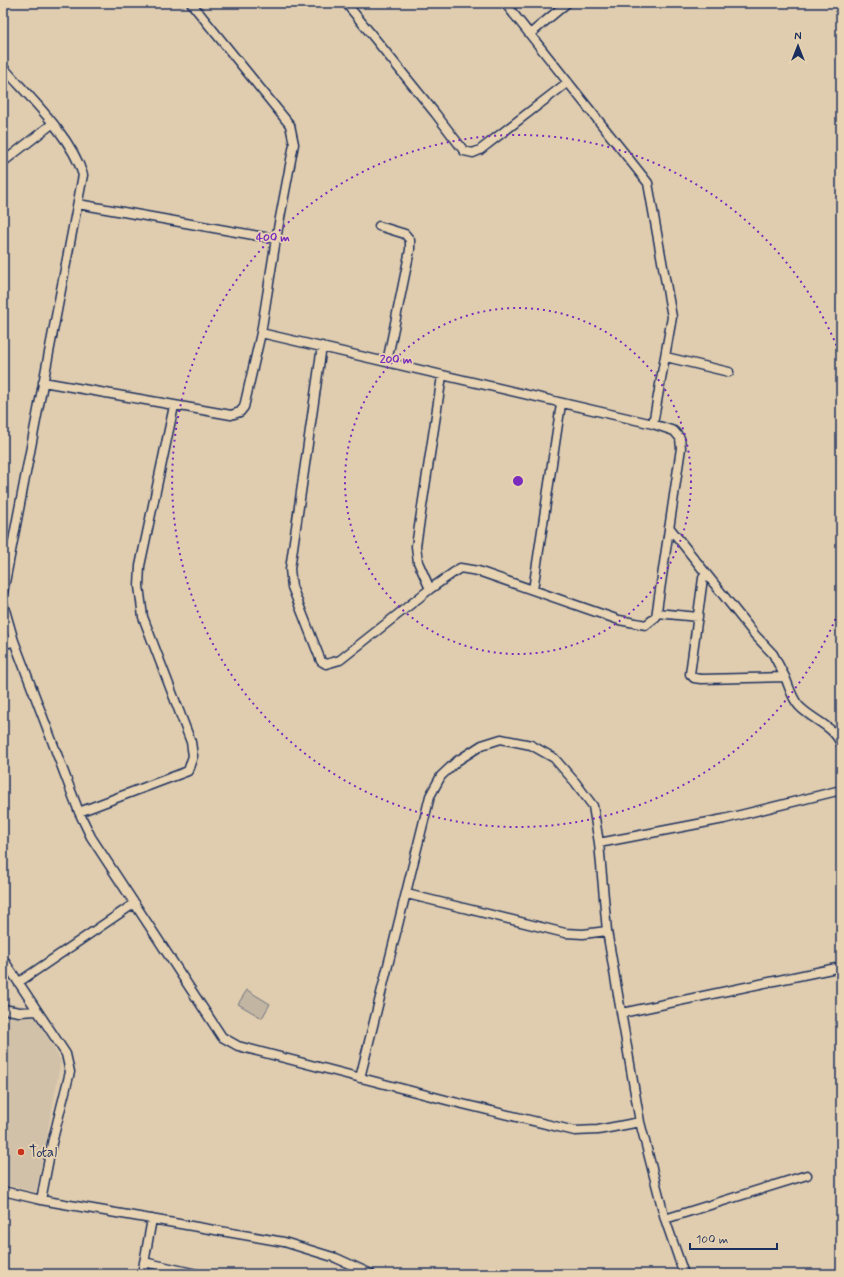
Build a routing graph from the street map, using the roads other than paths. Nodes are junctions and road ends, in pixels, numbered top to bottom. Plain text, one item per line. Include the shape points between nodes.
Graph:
1 (191, 3) edge
2 (346, 3) edge
3 (505, 3) edge
4 (567, 3) edge
5 (530, 34) junction
6 (3, 67) edge
7 (568, 82) junction
8 (52, 124) junction
9 (3, 162) edge
10 (78, 204) junction
11 (380, 226) dead end
12 (276, 239) junction
13 (262, 333) junction
14 (322, 346) junction
15 (666, 357) junction
16 (387, 362) junction
17 (729, 372) dead end
18 (442, 376) junction
19 (43, 382) junction
20 (561, 404) junction
21 (174, 406) junction
22 (653, 424) junction
23 (669, 527) junction
24 (706, 574) junction
25 (430, 589) junction
26 (533, 590) junction
27 (3, 593) edge
28 (3, 603) edge
29 (657, 612) junction
30 (698, 618) junction
31 (14, 641) junction
32 (3, 645) edge
33 (785, 677) junction
34 (841, 744) edge
35 (841, 790) edge
36 (79, 812) junction
37 (598, 843) junction
38 (407, 894) junction
39 (135, 903) junction
40 (607, 931) junction
41 (3, 959) edge
42 (841, 967) edge
43 (19, 982) junction
44 (3, 1009) edge
45 (37, 1011) junction
46 (622, 1013) junction
47 (360, 1078) junction
48 (640, 1122) junction
49 (806, 1175) dead end
50 (3, 1191) edge
51 (42, 1200) junction
52 (152, 1219) junction
53 (665, 1219) junction
54 (144, 1262) junction
55 (142, 1274) edge
56 (197, 1274) edge
57 (371, 1274) edge
58 (684, 1274) edge

1 - 12 street via 290,125 294,144
2 - 7 street via 464,151 473,153 480,150
3 - 5 street
4 - 5 street
5 - 7 street
6 - 8 street
7 - 15 street via 648,183 672,317
8 - 9 street
8 - 10 street via 79,162 83,175
10 - 12 street
10 - 19 street
11 - 16 street via 405,234 410,240
12 - 13 street
13 - 14 street
13 - 21 street via 244,407 240,412 231,415
14 - 16 street
14 - 25 street via 290,569 292,587 321,661 326,664 340,660
15 - 17 street
15 - 22 street
16 - 18 street
18 - 20 street
18 - 25 street via 416,546 418,562
19 - 21 street
19 - 27 street
20 - 22 street
20 - 26 street
21 - 36 street via 140,566 139,586 143,617 191,742 193,756 188,771
22 - 23 street via 674,431 680,438 681,448
23 - 24 street
23 - 29 street
24 - 30 street via 703,578
24 - 33 street via 772,654
25 - 26 street via 460,568 478,571
26 - 29 street via 619,620 646,625 656,617
28 - 31 street
29 - 30 street
30 - 33 street via 690,667 690,674 694,678
31 - 32 street
31 - 36 street
33 - 34 street via 798,706 825,724
35 - 37 street via 724,819
36 - 39 street via 91,837
37 - 38 street via 593,806 554,758 531,745 501,739 482,745 457,761 441,776 430,796
37 - 40 street
38 - 40 street via 565,933
38 - 47 street
39 - 43 street
39 - 47 street via 222,1037 238,1046
40 - 46 street
41 - 43 street
42 - 46 street
43 - 45 street
44 - 45 street
45 - 51 street via 66,1054 70,1072 52,1144
46 - 48 street
47 - 48 street via 575,1131 598,1130
48 - 53 street
49 - 53 street
50 - 51 street
51 - 52 street
52 - 54 street
52 - 57 street via 284,1242 336,1258
53 - 58 street
54 - 55 street
54 - 56 street

